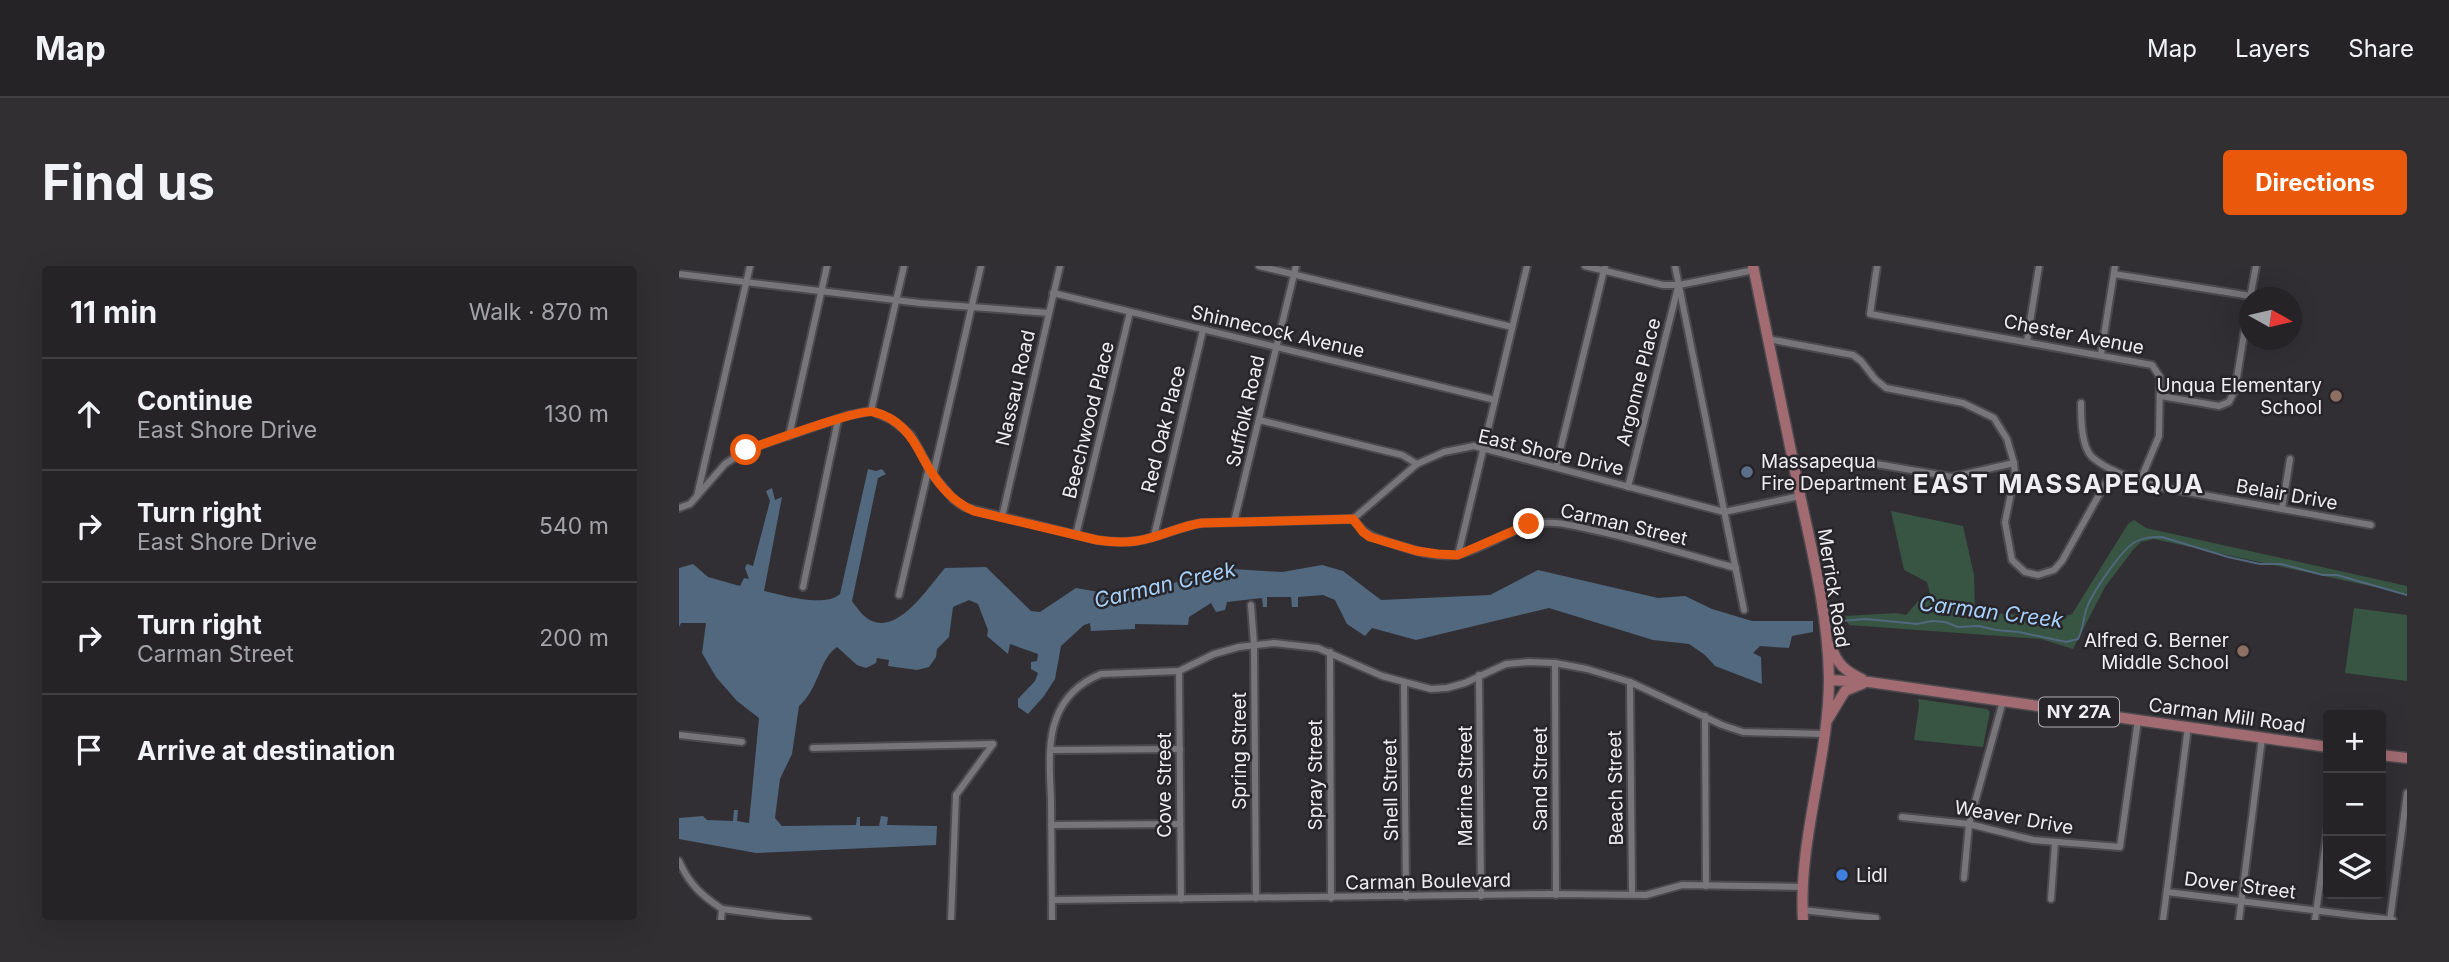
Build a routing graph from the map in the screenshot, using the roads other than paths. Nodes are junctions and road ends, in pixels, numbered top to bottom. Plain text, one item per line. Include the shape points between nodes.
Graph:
1 (750, 266) edge
2 (827, 266) edge
3 (904, 266) edge
4 (981, 266) edge
5 (1060, 266) edge
6 (1259, 266) edge
7 (1296, 266) edge
8 (1527, 266) edge
9 (1585, 266) edge
10 (1675, 266) edge
11 (1877, 266) edge
12 (2039, 266) edge
13 (2256, 266) edge
14 (1604, 268) edge
15 (1754, 268) edge
16 (2115, 270) edge
17 (679, 274) edge
18 (1294, 274) junction
19 (746, 282) junction
20 (1679, 285) junction
21 (2252, 287) edge
22 (821, 291) junction
23 (1053, 293) junction
24 (2239, 297) edge
25 (896, 300) junction
26 (972, 307) junction
27 (1130, 312) junction
28 (1049, 313) junction
29 (1512, 327) junction
30 (1203, 330) junction
31 (1768, 339) junction
32 (2027, 341) junction
33 (1276, 347) junction
34 (2242, 350) edge
35 (2101, 355) junction
36 (2161, 396) junction
37 (1495, 400) junction
38 (2081, 403) dead end
39 (871, 411) junction
40 (838, 420) junction
41 (1259, 420) junction
42 (789, 436) junction
43 (1483, 448) junction
44 (2290, 459) dead end
45 (1865, 463) dead end
46 (2014, 463) junction
47 (1417, 464) junction
48 (929, 467) junction
49 (1556, 467) junction
50 (2113, 470) junction
51 (933, 475) junction
52 (2140, 481) junction
53 (1629, 486) junction
54 (1800, 496) junction
55 (697, 498) junction
56 (679, 508) edge
57 (2282, 509) junction
58 (1724, 512) junction
59 (1002, 517) junction
60 (1353, 519) junction
61 (1234, 522) junction
62 (2371, 525) dead end
63 (1076, 535) junction
64 (1154, 536) junction
65 (1458, 555) junction
66 (1736, 568) junction
67 (803, 587) dead end
68 (899, 595) dead end
69 (1251, 605) dead end
70 (1744, 610) dead end
71 (1827, 636) junction
72 (1254, 644) junction
73 (1330, 652) junction
74 (1555, 663) junction
75 (1179, 671) junction
76 (1479, 675) junction
77 (1829, 680) junction
78 (1630, 682) junction
79 (1869, 682) junction
80 (1404, 684) junction
81 (2003, 701) junction
82 (1705, 716) junction
83 (2137, 720) junction
84 (2188, 727) junction
85 (1825, 730) junction
86 (679, 735) edge
87 (2262, 738) junction
88 (742, 742) dead end
89 (2323, 746) edge
90 (813, 748) dead end
91 (1180, 749) junction
92 (1051, 750) junction
93 (2386, 756) edge
94 (2407, 758) edge
95 (2407, 793) edge
96 (1902, 817) dead end
97 (1180, 824) junction
98 (1969, 824) junction
99 (1051, 825) junction
100 (2327, 836) edge
101 (2055, 842) junction
102 (679, 861) edge
103 (1964, 878) dead end
104 (1706, 886) junction
105 (1803, 887) junction
106 (2167, 892) junction
107 (1632, 894) junction
108 (1556, 895) junction
109 (1481, 896) junction
110 (1406, 897) junction
111 (1256, 898) junction
112 (1331, 898) junction
113 (1181, 899) junction
114 (2051, 899) dead end
115 (1052, 900) junction
116 (2241, 901) junction
117 (722, 909) junction
118 (2317, 910) junction
119 (1802, 915) edge
120 (1876, 918) edge
121 (721, 920) edge
122 (808, 920) edge
123 (951, 920) edge
124 (1052, 920) edge
125 (2163, 920) edge
126 (2239, 920) edge
127 (2315, 920) edge
128 (2391, 920) edge

1 - 19 street
2 - 22 street
3 - 25 street
4 - 26 street
5 - 23 street, Nassau Road
6 - 18 street
7 - 18 street, Suffolk Road
8 - 29 street
9 - 14 street
10 - 20 street
11 - 32 street, Chester Avenue via 1870,314
12 - 32 street
13 - 21 street
14 - 20 street via 1663,285
14 - 49 street
15 - 20 street
15 - 31 main road, Merrick Road
16 - 24 street
16 - 35 street
17 - 19 street
18 - 29 street
18 - 33 street, Suffolk Road
19 - 22 street
19 - 55 street
20 - 53 street, Argonne Place
20 - 58 street
22 - 25 street
22 - 42 street
23 - 27 street, Shinnecock Avenue
23 - 28 street, Nassau Road
25 - 26 street
25 - 39 street
26 - 28 street
26 - 51 street
27 - 30 street, Shinnecock Avenue
27 - 63 street, Beechwood Place
28 - 59 street, Nassau Road
29 - 37 street
30 - 33 street, Shinnecock Avenue
30 - 64 street, Red Oak Place
31 - 46 street via 1853,355 1886,388 1963,404 1994,418
31 - 54 main road, Merrick Road
32 - 35 street, Chester Avenue
33 - 37 street, Shinnecock Avenue
33 - 41 street, Suffolk Road
34 - 36 street via 2229,402 2219,406
35 - 36 street, Chester Avenue via 2153,365
36 - 52 street, Chester Avenue via 2158,439
37 - 43 street
38 - 50 street, Belair Drive via 2086,446 2091,456
39 - 40 street
39 - 48 street via 911,435
40 - 42 street
40 - 67 street
41 - 47 street via 1402,454
41 - 61 street, Suffolk Road
42 - 55 street via 736,456
43 - 47 street, East Shore Drive via 1444,452
43 - 49 street, East Shore Drive
43 - 65 street
44 - 57 street
45 - 46 street via 1952,477
46 - 50 street via 2006,537 2012,560 2025,572 2038,575 2062,561
47 - 60 street, East Shore Drive
48 - 51 street
48 - 68 street
49 - 53 street, East Shore Drive
50 - 52 street, Belair Drive
51 - 59 street via 964,507
52 - 57 street, Belair Drive
53 - 58 street, East Shore Drive
54 - 58 street, East Shore Drive
54 - 71 main road, Merrick Road
55 - 56 street
57 - 62 street, Belair Drive
58 - 66 street
59 - 63 street
60 - 61 street
60 - 65 street, Carman Street via 1370,537 1417,551
61 - 64 street via 1187,525
63 - 64 street via 1118,543
65 - 66 street, Carman Street via 1520,527 1554,523
66 - 70 street
69 - 72 street, Spring Street
71 - 77 main road, Merrick Road
71 - 79 main road via 1840,666
72 - 73 street via 1290,643
72 - 75 street via 1215,654
72 - 111 street, Spring Street
73 - 80 street
73 - 112 street, Spray Street
74 - 76 street via 1517,663
74 - 78 street
74 - 108 street, Sand Street
75 - 91 street, Cove Street
75 - 92 street via 1114,672 1091,678 1062,707
76 - 80 street via 1447,688
76 - 109 street, Marine Street
77 - 79 main road, Carman Mill Road / NY 27A
77 - 85 main road, Merrick Road
78 - 82 street
78 - 107 street, Beach Street
79 - 81 main road, Carman Mill Road / NY 27A
79 - 85 main road via 1845,691
80 - 110 street, Shell Street
81 - 83 main road, Carman Mill Road / NY 27A
81 - 98 street
82 - 85 street via 1743,732
82 - 104 street
83 - 84 main road, Carman Mill Road / NY 27A
83 - 101 street, Weaver Drive via 2120,847
84 - 87 main road, Carman Mill Road / NY 27A
84 - 106 street
85 - 105 main road, Merrick Road
86 - 88 street
87 - 89 main road, Carman Mill Road / NY 27A
87 - 116 street
90 - 123 street via 993,744 956,794
91 - 92 street
91 - 97 street, Cove Street
92 - 99 street
93 - 94 main road
95 - 128 street
96 - 98 street, Weaver Drive
97 - 99 street
97 - 113 street, Cove Street
98 - 101 street, Weaver Drive
98 - 103 street
99 - 115 street
100 - 118 street
101 - 114 street
102 - 117 street via 699,894
104 - 105 street, Carman Boulevard
104 - 107 street, Carman Boulevard via 1682,885
105 - 119 main road, Merrick Road
106 - 116 street, Dover Street
106 - 125 street
107 - 108 street, Carman Boulevard
108 - 109 street, Carman Boulevard
109 - 110 street, Carman Boulevard
110 - 112 street, Carman Boulevard
111 - 112 street, Carman Boulevard
111 - 113 street, Carman Boulevard
113 - 115 street, Carman Boulevard
115 - 124 street
116 - 118 street, Dover Street
116 - 126 street
117 - 121 street
117 - 122 street
118 - 127 street
118 - 128 street, Dover Street
119 - 120 street

